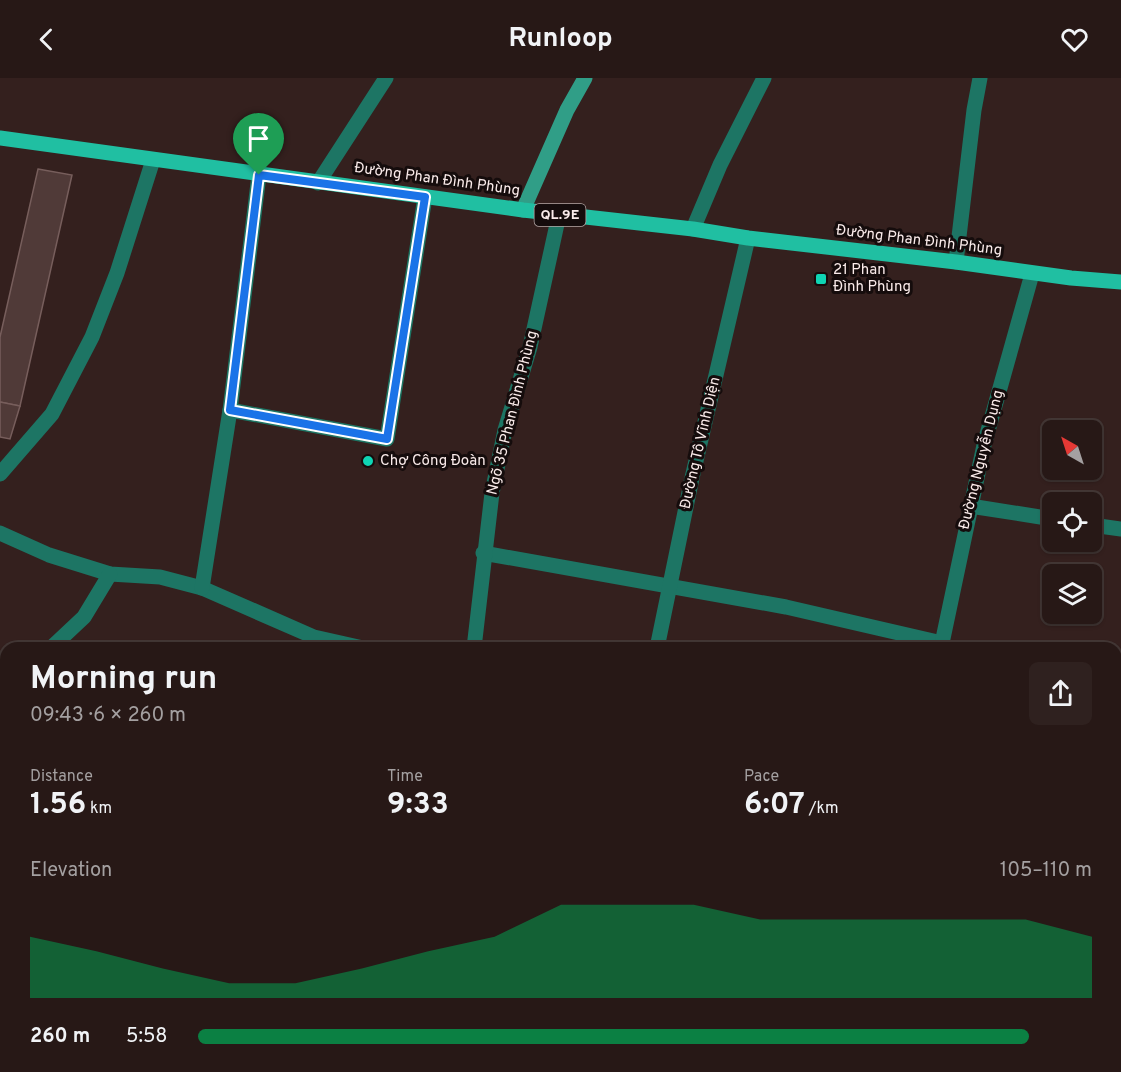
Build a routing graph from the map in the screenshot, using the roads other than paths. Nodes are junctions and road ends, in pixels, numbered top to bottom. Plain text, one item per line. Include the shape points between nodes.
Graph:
1 (386, 78) edge
2 (585, 78) edge
3 (764, 78) edge
4 (980, 78) edge
5 (0, 138) edge
6 (153, 160) junction
7 (259, 175) junction
8 (318, 183) junction
9 (425, 197) junction
10 (524, 210) junction
11 (559, 215) junction
12 (693, 229) junction
13 (748, 238) junction
14 (957, 262) junction
15 (1032, 274) junction
16 (1121, 282) edge
17 (230, 410) junction
18 (0, 474) edge
19 (970, 506) junction
20 (1042, 517) edge
21 (1102, 526) edge
22 (1121, 529) edge
23 (0, 533) edge
24 (483, 553) junction
25 (110, 574) junction
26 (669, 585) junction
27 (202, 588) junction
28 (57, 642) edge
29 (313, 642) edge
30 (475, 642) edge
31 (658, 642) edge
32 (930, 642) edge
33 (942, 642) edge

1 - 8 street
2 - 10 street
3 - 12 street
4 - 14 street
5 - 6 main road, Đường Phan Đình Phùng / QL.9E
6 - 7 main road, Đường Phan Đình Phùng / QL.9E
6 - 18 street via 92,337 52,414
7 - 8 main road, Đường Phan Đình Phùng / QL.9E
7 - 17 street
8 - 9 main road, Đường Phan Đình Phùng / QL.9E
9 - 10 main road, Đường Phan Đình Phùng / QL.9E
9 - 17 street via 387,439
10 - 11 main road, Đường Phan Đình Phùng / QL.9E
11 - 12 main road, Đường Phan Đình Phùng / QL.9E
11 - 24 street, Ngõ 35 Phan Đình Phùng via 530,347 506,430
12 - 13 main road, Đường Phan Đình Phùng / QL.9E
13 - 14 main road, Đường Phan Đình Phùng / QL.9E
13 - 26 street, Đường Tô Vĩnh Diện
14 - 15 main road, Đường Phan Đình Phùng / QL.9E
15 - 16 main road, Đường Phan Đình Phùng / QL.9E
15 - 19 street, Đường Nguyễn Dụng
17 - 27 street
19 - 20 street
19 - 33 street, Đường Nguyễn Dụng
21 - 22 street
23 - 25 street via 49,555
24 - 26 street
24 - 30 street, Ngõ 35 Phan Đình Phùng
25 - 27 street via 160,577
25 - 28 street via 84,617
26 - 31 street, Đường Tô Vĩnh Diện
26 - 32 street via 819,613
27 - 29 street

